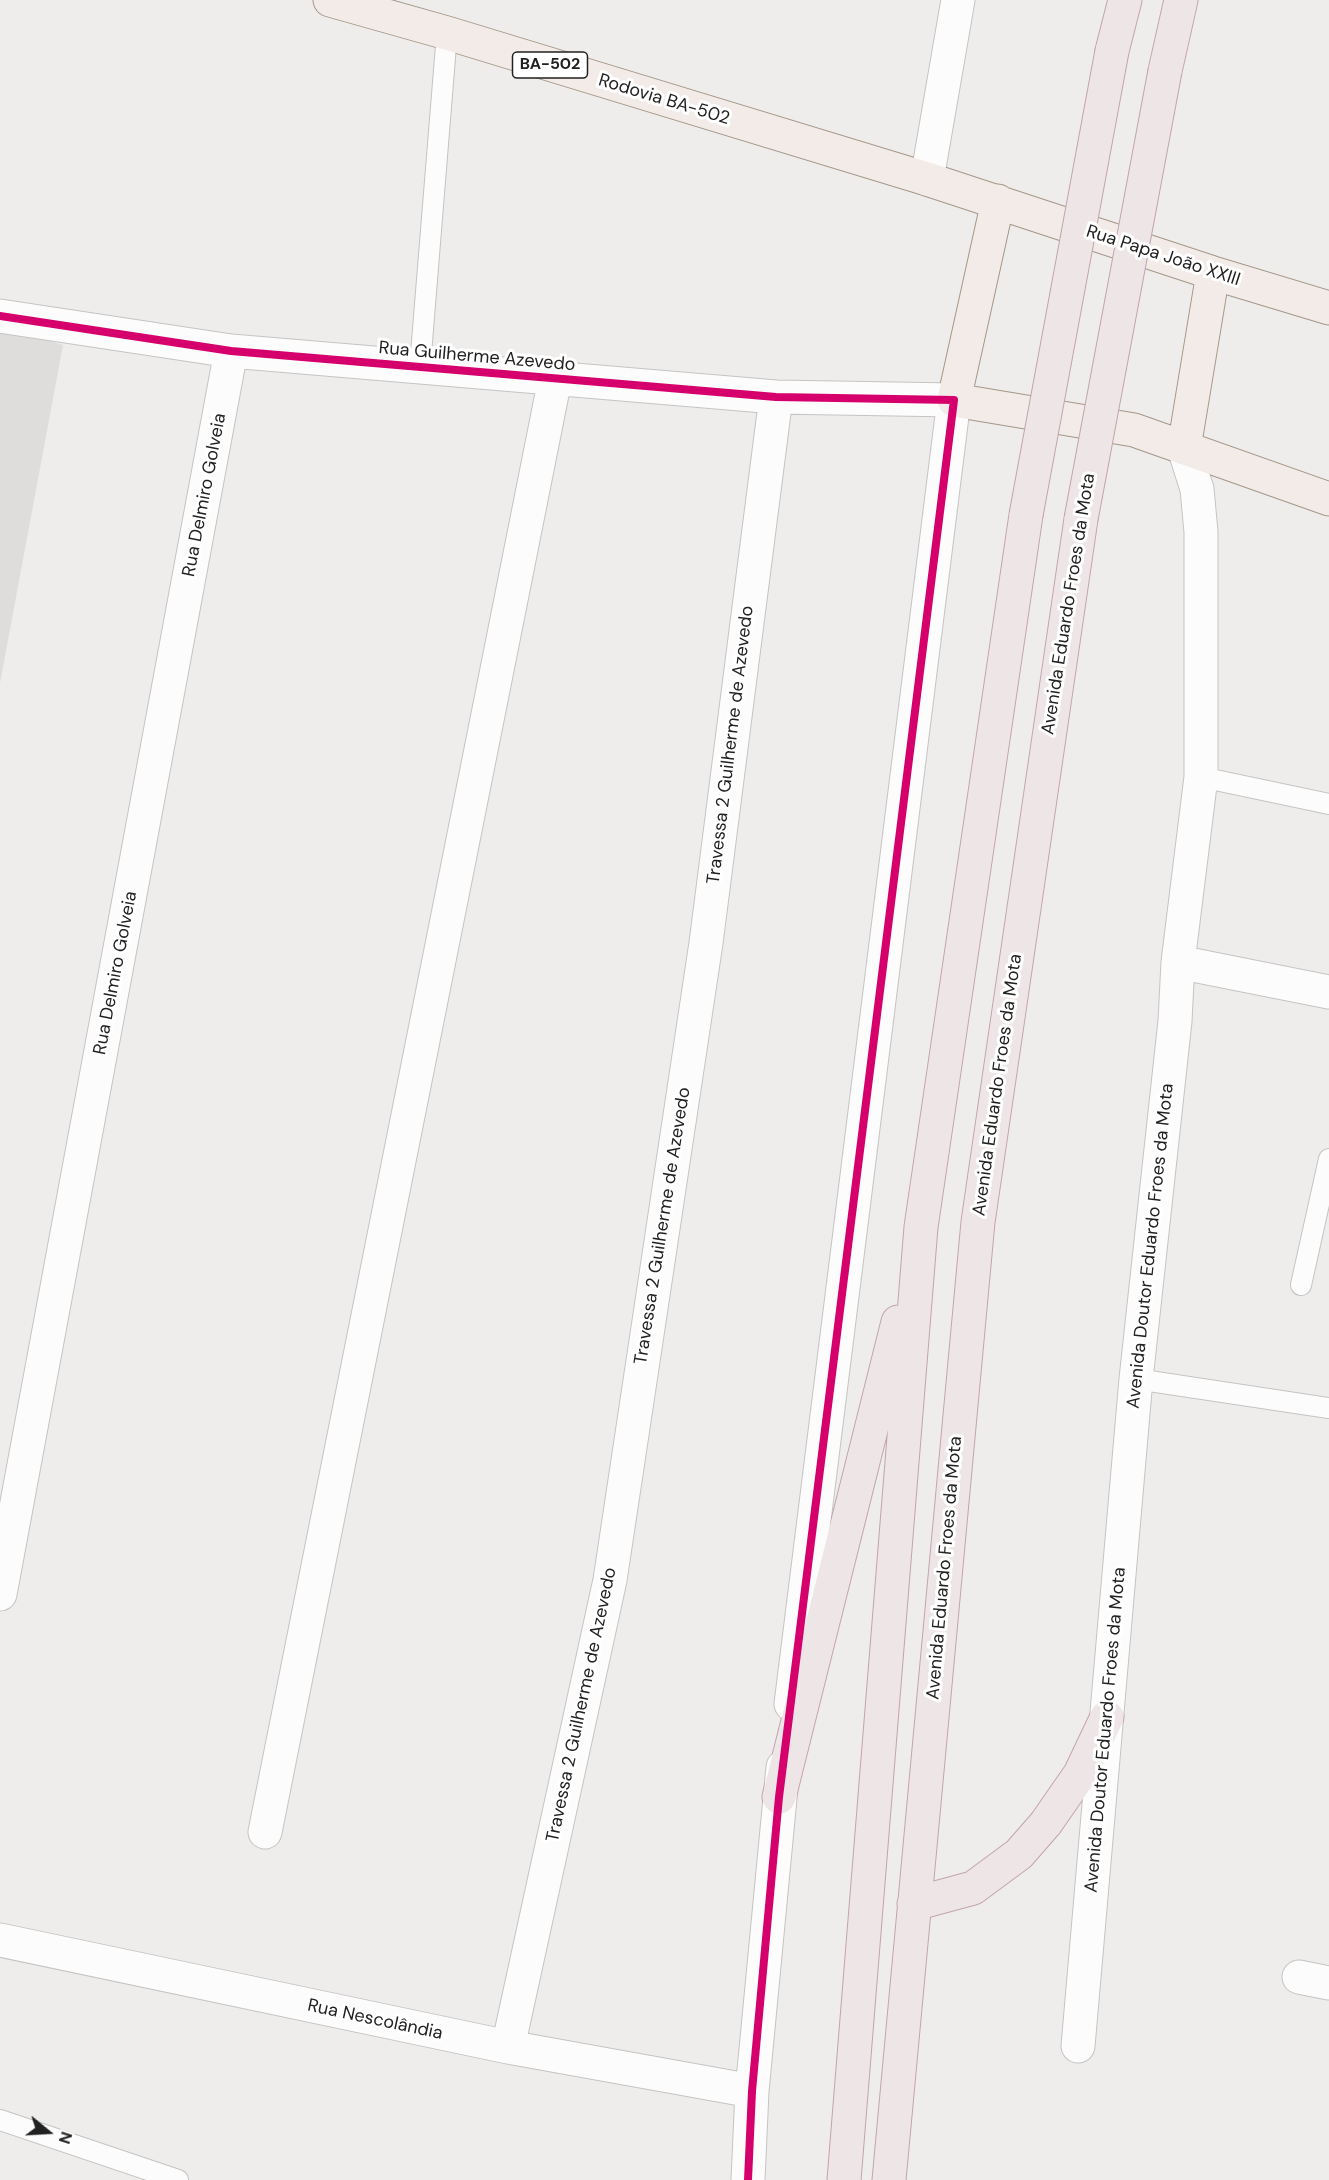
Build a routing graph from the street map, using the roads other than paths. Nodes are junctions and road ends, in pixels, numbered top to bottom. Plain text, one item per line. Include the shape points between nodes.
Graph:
1 (958, 0) edge
2 (1125, 0) edge
3 (1181, 0) edge
4 (334, 1) edge
5 (447, 33) junction
6 (927, 179) junction
7 (998, 201) junction
8 (1212, 273) junction
9 (1329, 308) edge
10 (0, 316) edge
11 (231, 351) junction
12 (420, 366) junction
13 (555, 379) junction
14 (776, 397) junction
15 (954, 400) junction
16 (1184, 448) junction
17 (1329, 499) edge
18 (1201, 777) junction
19 (1329, 804) edge
20 (1178, 962) junction
21 (1329, 992) edge
22 (1329, 1159) edge
23 (921, 1227) junction
24 (1301, 1285) dead end
25 (1136, 1379) junction
26 (1329, 1408) edge
27 (0, 1594) edge
28 (1107, 1717) junction
29 (779, 1797) junction
30 (265, 1832) dead end
31 (914, 1904) junction
32 (0, 1940) edge
33 (1078, 2046) dead end
34 (508, 2047) junction
35 (752, 2091) junction
36 (0, 2120) edge
37 (178, 2180) edge
38 (748, 2180) edge
39 (843, 2180) edge
40 (890, 2180) edge

1 - 6 street
2 - 23 highway, bridge via 1112,51 1026,516
3 - 31 highway, Avenida Eduardo Froes da Mota, bridge via 1081,519 978,1222
4 - 5 main road, Rodovia BA-502 / BA-502
5 - 6 main road, Rodovia BA-502 / BA-502
5 - 12 lane
6 - 7 main road, Rodovia BA-502 / BA-502
7 - 8 main road, Rua Papa João XXIII
7 - 15 main road
8 - 9 main road, Rua Papa João XXIII
8 - 16 main road
10 - 11 street, Rua Guilherme Azevedo
11 - 12 street, Rua Guilherme Azevedo
11 - 27 street, Rua Delmiro Golveia
12 - 13 street, Rua Guilherme Azevedo
13 - 14 street, Rua Guilherme Azevedo
13 - 30 street
14 - 15 street, Rua Guilherme Azevedo
14 - 34 street, Travessa 2 Guilherme de Azevedo via 706,943 610,1580
15 - 16 main road via 1134,430
15 - 29 street
16 - 17 main road
16 - 18 street, Avenida Doutor Eduardo Froes da Mota via 1197,489 1201,532
18 - 19 lane
18 - 20 street, Avenida Doutor Eduardo Froes da Mota
20 - 21 street
20 - 25 street, Avenida Doutor Eduardo Froes da Mota
22 - 24 lane
23 - 29 highway
23 - 39 highway
25 - 26 lane
25 - 28 street, Avenida Doutor Eduardo Froes da Mota
28 - 31 highway via 1080,1774 1019,1854 973,1888
28 - 33 street, Avenida Doutor Eduardo Froes da Mota
29 - 35 street
31 - 40 highway, Avenida Eduardo Froes da Mota
32 - 34 street, Rua Nescolândia
34 - 35 street, Rua Nescolândia
35 - 38 street
36 - 37 lane

